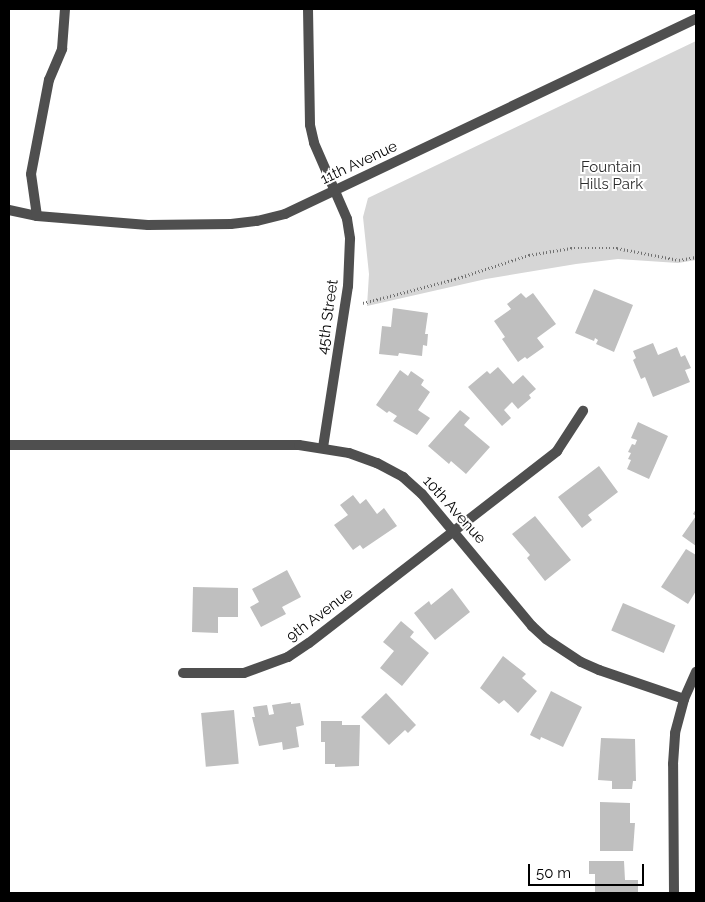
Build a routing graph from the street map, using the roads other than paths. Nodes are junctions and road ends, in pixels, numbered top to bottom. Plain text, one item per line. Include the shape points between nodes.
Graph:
1 (65, 9) edge
2 (308, 9) edge
3 (696, 19) edge
4 (335, 192) junction
5 (9, 210) edge
6 (36, 216) junction
7 (583, 411) dead end
8 (9, 446) edge
9 (323, 448) junction
10 (454, 530) junction
11 (696, 672) edge
12 (183, 673) dead end
13 (684, 699) junction
14 (674, 893) edge

1 - 6 street via 62,49 49,80 31,174
2 - 4 street, 45th Street via 310,125 314,143
3 - 4 street, 11th Avenue
4 - 6 street, 11th Avenue via 285,214 231,224 148,225
4 - 9 street, 45th Street via 347,219 351,258
5 - 6 street, 11th Avenue
7 - 10 street, 9th Avenue via 557,451
8 - 9 street, 10th Avenue via 185,444
9 - 10 street, 10th Avenue via 377,463 403,478
10 - 12 street, 9th Avenue via 288,657 244,673
10 - 13 street, 10th Avenue via 546,639 599,670
11 - 13 street
13 - 14 street via 675,733 673,764

